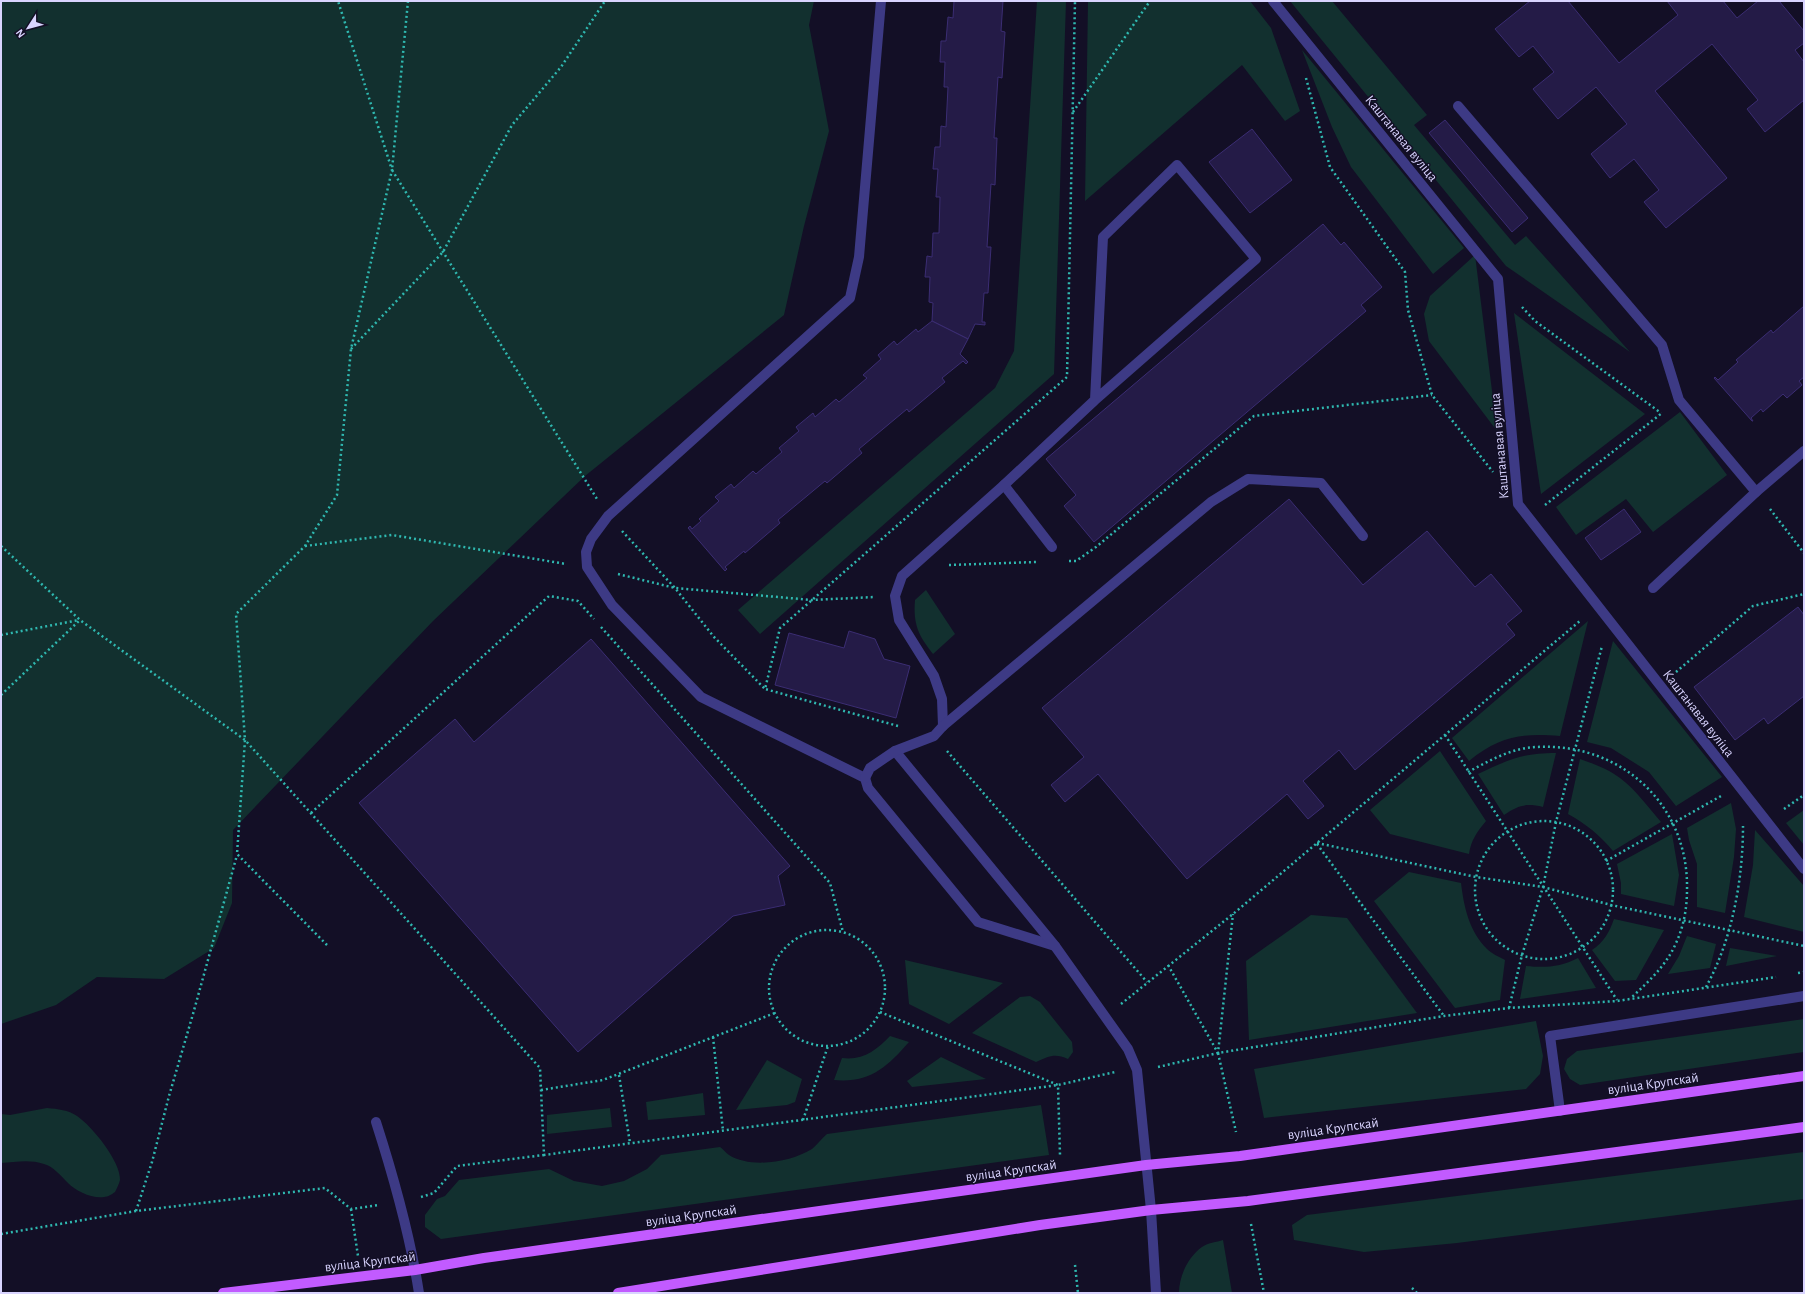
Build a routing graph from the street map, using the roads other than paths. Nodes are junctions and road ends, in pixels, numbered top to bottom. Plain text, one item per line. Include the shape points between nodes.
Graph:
1 (881, 1) edge
2 (1273, 1) edge
3 (1458, 106) dead end
4 (1095, 400) junction
5 (1804, 451) edge
6 (1004, 485) junction
7 (1756, 492) junction
8 (1363, 536) dead end
9 (1052, 547) dead end
10 (1653, 588) dead end
11 (943, 726) junction
12 (895, 751) junction
13 (864, 778) junction
14 (1804, 869) edge
15 (1055, 946) junction
16 (1804, 996) edge
17 (1804, 1076) edge
18 (1560, 1111) junction
19 (376, 1122) dead end
20 (1804, 1127) edge
21 (1146, 1165) junction
22 (1151, 1210) junction
23 (415, 1270) junction
24 (223, 1293) edge
25 (419, 1293) edge
26 (618, 1293) edge
27 (1156, 1293) edge

1 - 13 street via 859,257 850,298 608,516 591,539 586,552 587,568 612,605 701,697
2 - 14 street, Каштанавая вуліца via 1498,279 1518,504
3 - 7 street via 1662,345 1678,400
4 - 4 street via 1256,259 1177,165 1102,237
4 - 6 street
5 - 7 street
6 - 9 street
6 - 11 street via 902,576 895,596 899,620 934,676 942,699
7 - 10 street
8 - 11 street via 1321,483 1248,479 1211,502
11 - 12 street via 934,736
12 - 13 street via 870,768
12 - 15 street
13 - 15 street via 868,788 978,922
15 - 21 street via 1128,1049 1137,1070
16 - 18 street via 1550,1036
17 - 18 main road, вуліца Крупскай
18 - 21 main road, вуліца Крупскай via 1240,1156
19 - 23 street via 394,1180
20 - 22 main road via 1248,1201
21 - 22 street
21 - 23 main road, вуліца Крупскай via 484,1258
22 - 26 main road via 1040,1225
22 - 27 street
23 - 24 main road, вуліца Крупскай
23 - 25 street

